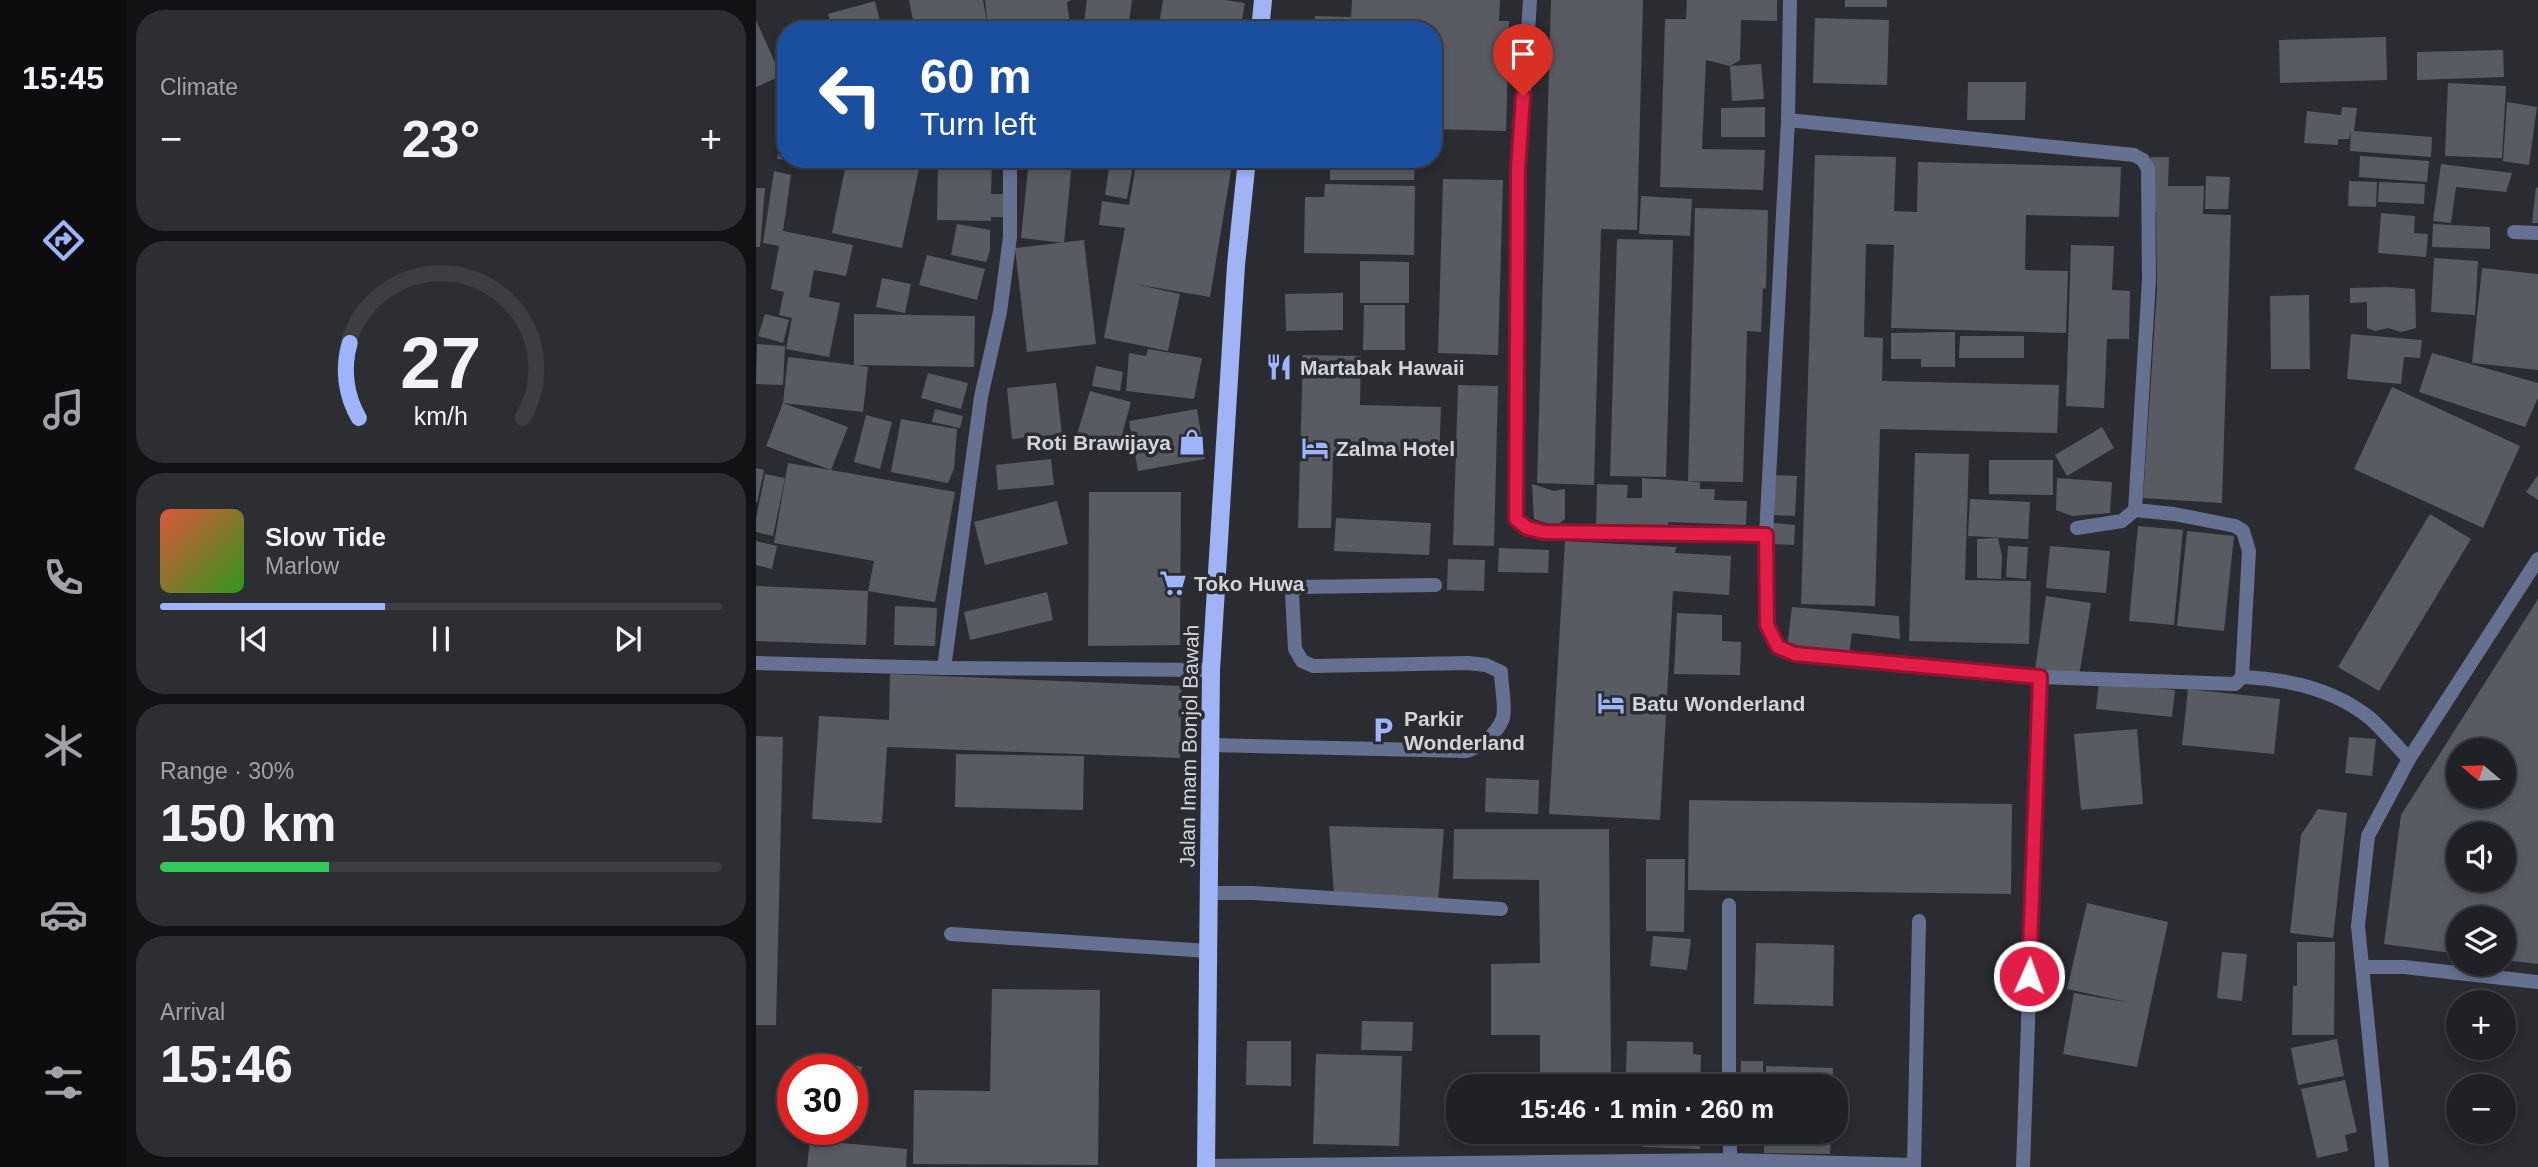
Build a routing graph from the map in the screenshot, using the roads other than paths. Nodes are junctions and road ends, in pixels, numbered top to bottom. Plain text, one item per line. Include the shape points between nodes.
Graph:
1 (1263, 0) edge
2 (1530, 0) edge
3 (1790, 0) edge
4 (1261, 21) edge
5 (1788, 120) junction
6 (1010, 168) edge
7 (1246, 168) edge
8 (2514, 232) dead end
9 (2538, 233) edge
10 (2136, 510) junction
11 (2077, 528) dead end
12 (1766, 535) junction
13 (2538, 559) edge
14 (1435, 585) dead end
15 (756, 663) edge
16 (944, 668) junction
17 (1211, 670) junction
18 (2040, 677) junction
19 (2242, 677) junction
20 (1211, 745) junction
21 (2409, 759) junction
22 (1209, 893) junction
23 (1729, 905) dead end
24 (1501, 909) dead end
25 (1919, 921) dead end
26 (951, 934) dead end
27 (1208, 951) junction
28 (2362, 967) junction
29 (2538, 982) edge
30 (1729, 1074) edge
31 (1730, 1144) edge
32 (1730, 1160) junction
33 (1639, 1165) edge
34 (1206, 1166) edge
35 (1914, 1166) edge
36 (2023, 1167) edge
37 (2382, 1167) edge

1 - 4 main road
2 - 12 street via 1518,169 1516,519 1527,528 1544,532
3 - 5 street
5 - 10 street via 2134,155 2143,160 2148,169 2150,281
5 - 12 street
6 - 16 street via 1010,237 1000,312 981,397
7 - 17 main road, Jalan Imam Bonjol Bawah
8 - 9 street
10 - 11 street via 2122,521
10 - 19 street via 2243,531 2249,551
12 - 18 street via 1767,625 1778,647 1795,654
13 - 21 street
14 - 20 street via 1298,587 1292,593 1295,649 1302,661 1313,666 1468,663 1501,672 1503,717 1479,747 1466,751
15 - 16 street
16 - 17 street
17 - 20 main road, Jalan Imam Bonjol Bawah
18 - 19 street via 2235,684
18 - 36 street
19 - 21 street via 2320,689 2370,719
20 - 22 main road, Jalan Imam Bonjol Bawah
21 - 28 street via 2368,836 2358,926
22 - 24 street
22 - 27 main road, Jalan Imam Bonjol Bawah
23 - 30 street
25 - 35 street
26 - 27 street
27 - 34 main road, Jalan Imam Bonjol Bawah
28 - 29 street via 2404,967
28 - 37 street
31 - 32 street
32 - 33 street
32 - 35 street
33 - 34 street

